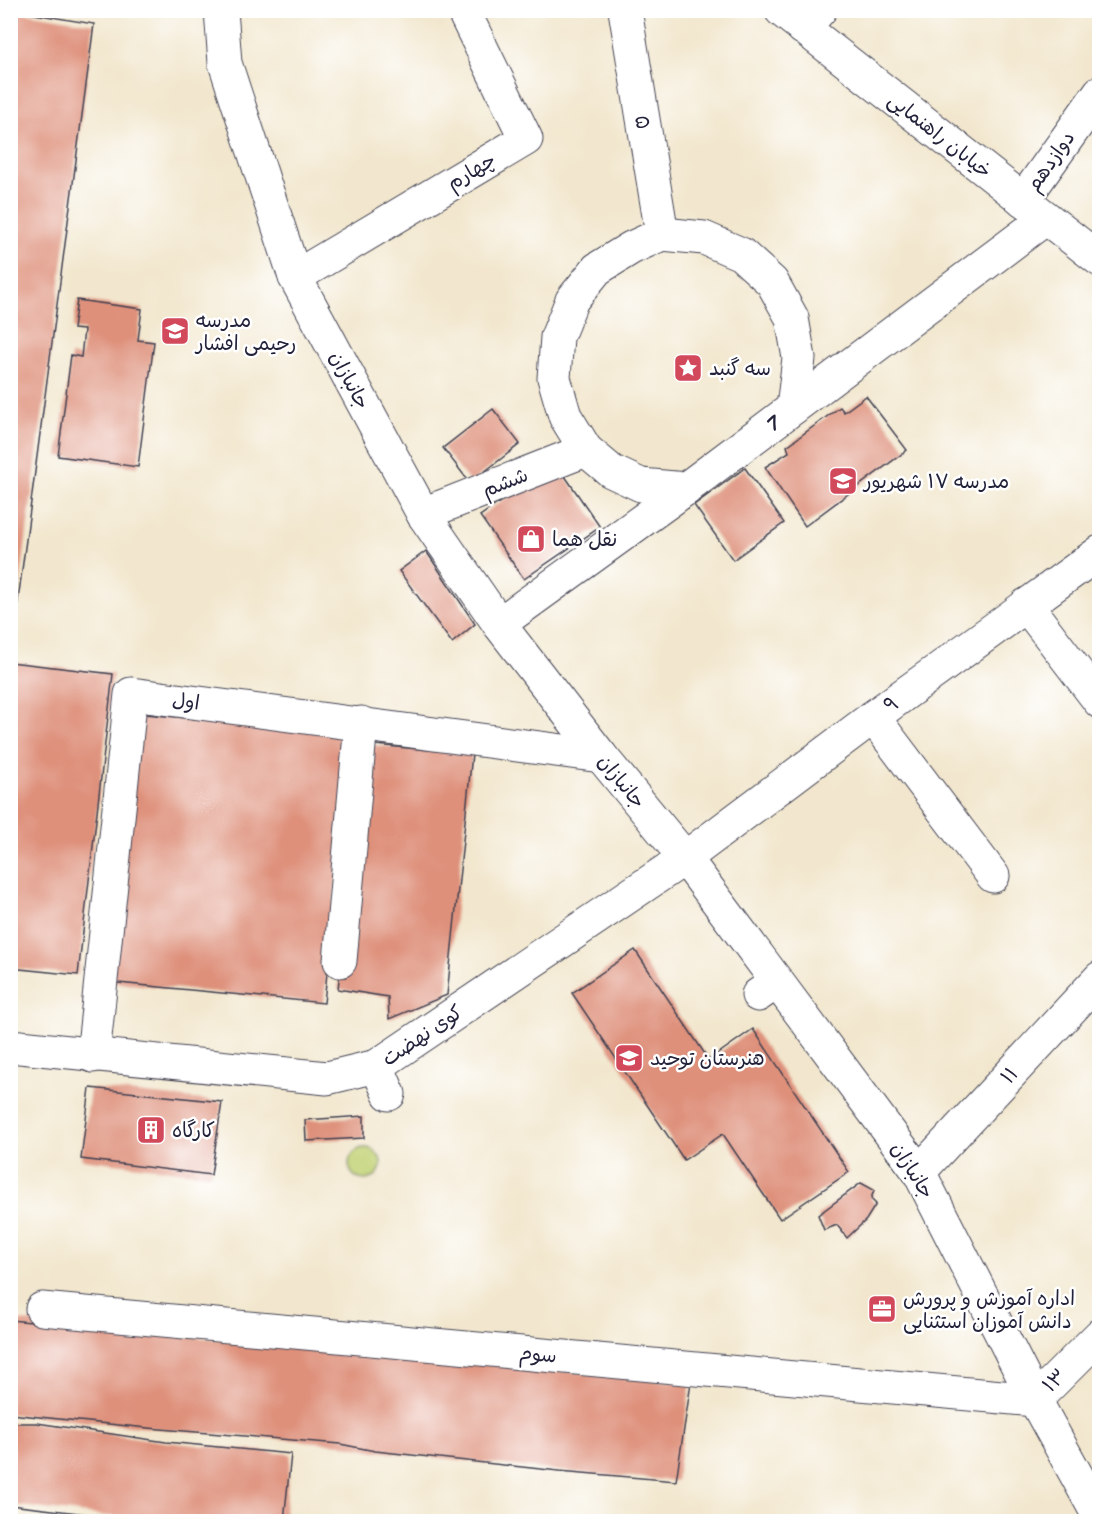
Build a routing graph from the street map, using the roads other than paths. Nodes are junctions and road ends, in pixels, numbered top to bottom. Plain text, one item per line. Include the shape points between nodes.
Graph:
1 (221, 10) edge
2 (463, 10) edge
3 (625, 10) edge
4 (801, 16) edge
5 (1100, 92) edge
6 (1035, 209) junction
7 (662, 234) junction
8 (1100, 260) edge
9 (295, 277) junction
10 (793, 408) junction
11 (586, 450) junction
12 (686, 489) junction
13 (423, 514) junction
14 (1100, 552) edge
15 (1026, 605) junction
16 (499, 624) junction
17 (1100, 702) edge
18 (873, 717) junction
19 (361, 723) junction
20 (601, 756) junction
21 (685, 858) junction
22 (993, 876) dead end
23 (340, 961) dead end
24 (1100, 978) edge
25 (10, 1047) edge
26 (93, 1056) junction
27 (919, 1172) junction
28 (42, 1309) dead end
29 (1100, 1335) edge
30 (1035, 1400) junction
31 (1093, 1514) edge

1 - 9 street, جانبازان via 225,63
2 - 9 street, چهارم via 526,139
3 - 7 street, ۵
4 - 6 street, خیابان راهنمایی
5 - 6 street, دوازدهم
6 - 8 street, خیابان راهنمایی
6 - 10 street, 7
7 - 10 street via 704,238 741,254 772,282 792,318 799,358
7 - 11 street via 597,270 572,300 557,338 554,378 565,416
9 - 13 street, جانبازان
10 - 12 street, 7
11 - 12 street via 611,471 641,485
11 - 13 street, ششم
12 - 16 street, 7
13 - 16 street, جانبازان
14 - 15 street, ۹
15 - 17 street
15 - 18 street, ۹
16 - 20 street, جانبازان
18 - 21 street, ۹
18 - 22 street
19 - 20 street, اول
19 - 23 street
19 - 26 street, اول via 131,694
20 - 21 street, جانبازان
21 - 26 street, کوی نهضت via 383,1080
21 - 27 street, جانبازان via 767,989
24 - 27 street, ۱۱
25 - 26 street, کوی نهضت
27 - 30 street, جانبازان
28 - 30 street, سوم
29 - 30 street, ۱۳
30 - 31 street, جانبازان

